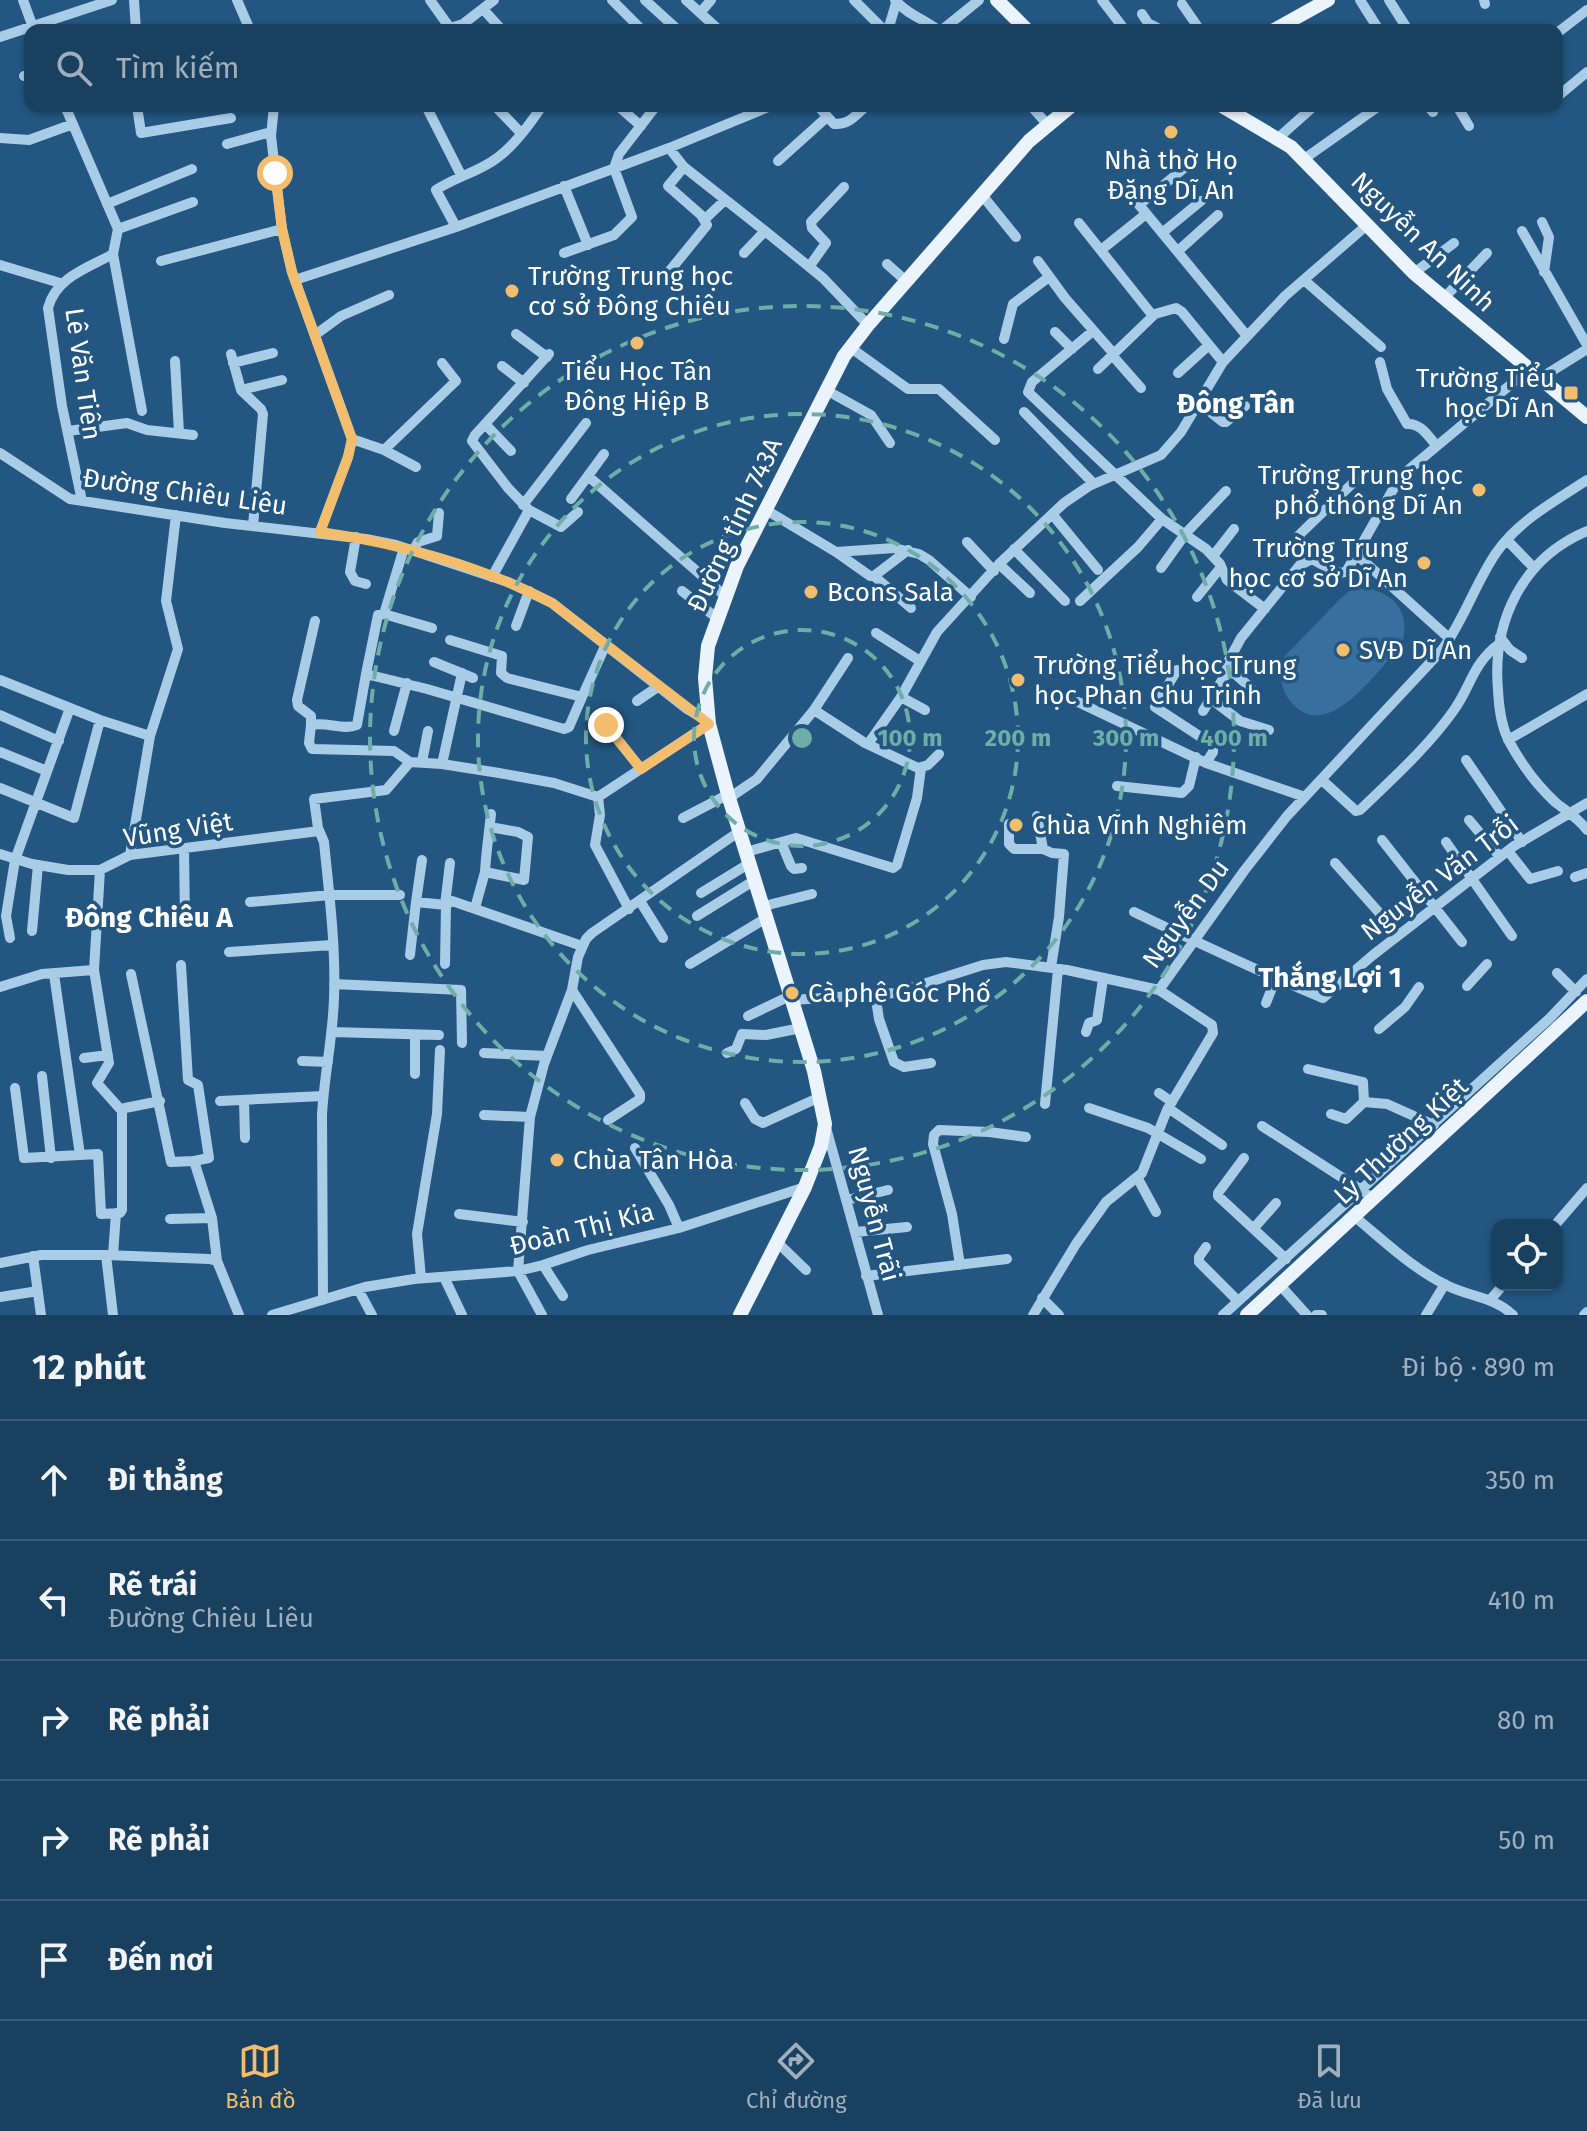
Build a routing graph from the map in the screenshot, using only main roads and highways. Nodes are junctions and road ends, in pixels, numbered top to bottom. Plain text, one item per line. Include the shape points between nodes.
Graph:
1 (997, 0) edge
2 (1328, 0) edge
3 (1021, 24) edge
4 (1285, 24) edge
5 (1063, 112) edge
6 (1232, 112) edge
7 (1587, 417) edge
8 (1582, 996) edge
9 (740, 1315) edge
10 (1247, 1315) edge

1 - 3 main road
2 - 4 main road
5 - 9 main road, Đường tỉnh 743A via 982,195 851,348 766,510 708,646 709,723 825,1124 805,1187
6 - 7 main road, Nguyễn An Ninh via 1291,147 1414,273
8 - 10 main road, Lý Thường Kiệt

